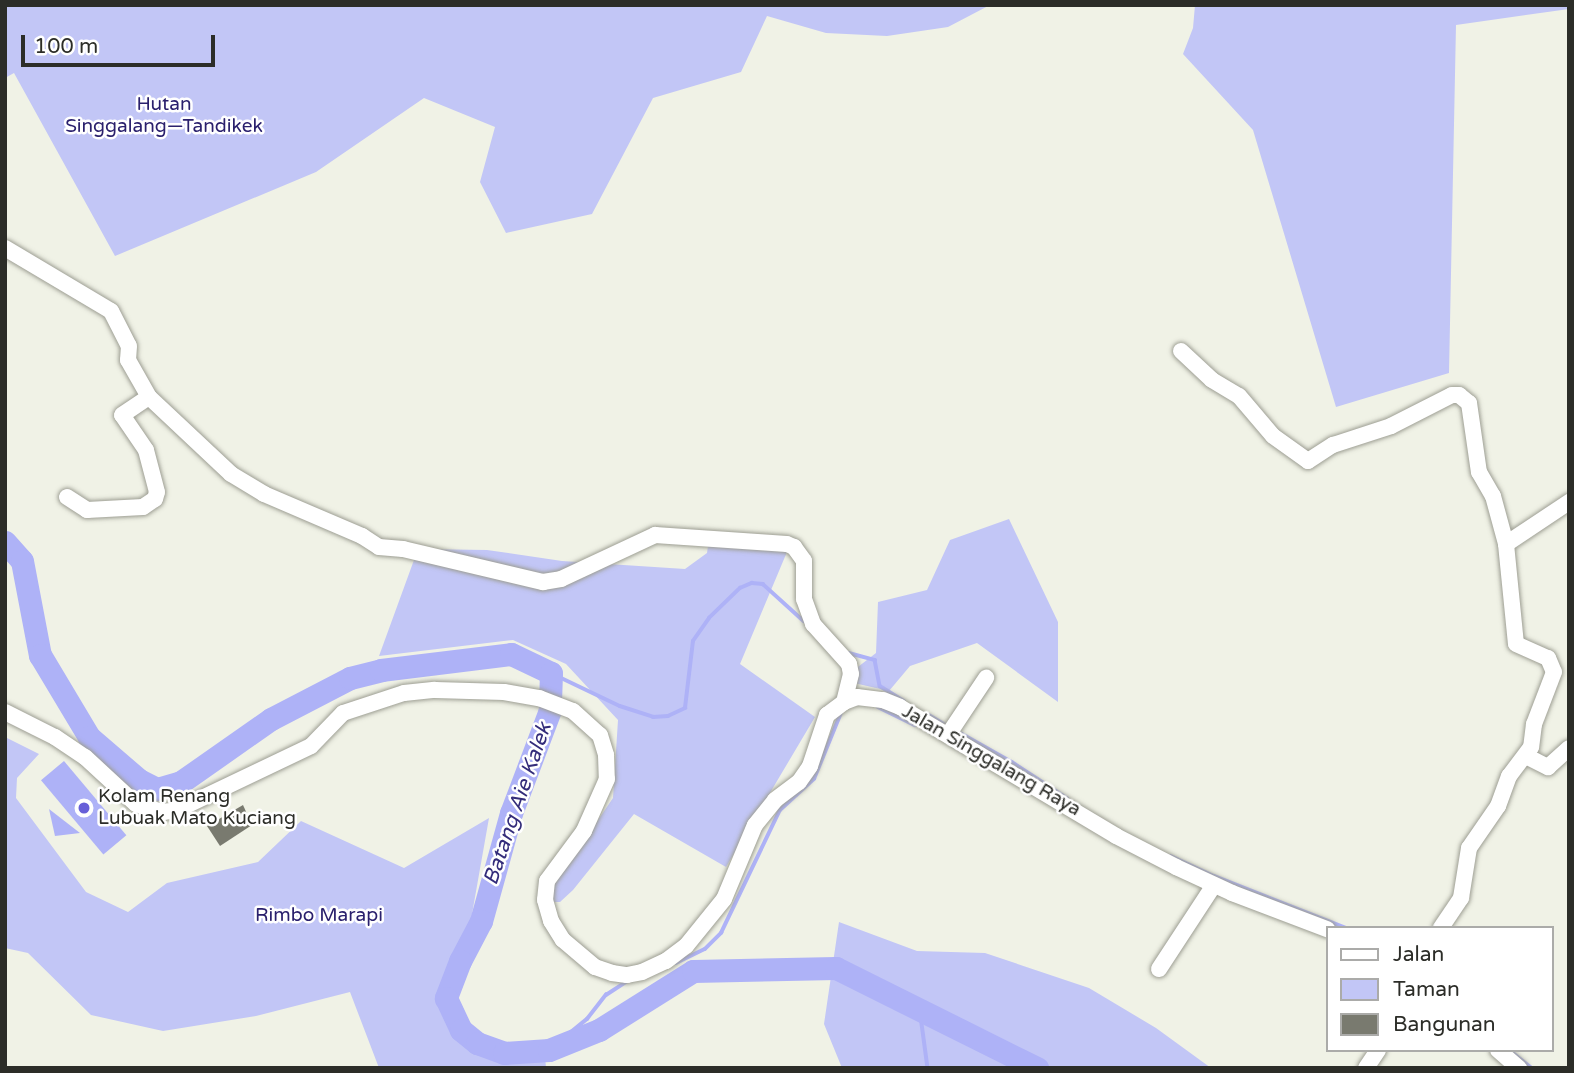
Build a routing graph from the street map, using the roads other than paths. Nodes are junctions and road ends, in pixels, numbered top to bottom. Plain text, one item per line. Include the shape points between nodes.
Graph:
1 (5, 248) edge
2 (1181, 351) dead end
3 (149, 397) junction
4 (67, 497) dead end
5 (1569, 502) edge
6 (1506, 544) junction
7 (986, 678) dead end
8 (844, 702) junction
9 (5, 712) edge
10 (948, 735) junction
11 (1569, 748) edge
12 (1526, 757) junction
13 (1214, 886) junction
14 (1442, 926) edge
15 (1326, 929) edge
16 (1159, 969) dead end
17 (1377, 1052) edge
18 (1500, 1052) edge
19 (1366, 1068) edge
20 (1519, 1068) edge

1 - 3 street via 111,311 129,346 128,360
2 - 6 street via 1212,380 1239,396 1273,436 1308,461 1334,445 1391,426 1452,395 1464,398 1472,408 1479,472 1493,496
3 - 4 street via 122,415 146,450 155,499 143,507 87,510
3 - 8 street via 231,474 379,547 543,582 561,579 655,535 787,544 804,561 804,599 813,624 849,664
5 - 6 street
6 - 12 street via 1517,644 1549,657 1554,666
7 - 10 street
8 - 9 street via 827,715 818,748 799,782 775,800 755,825 724,899 686,946 666,961 627,975 595,967 579,956 551,921 545,900 547,881 583,831 607,779 600,735 580,716 561,707 503,692 435,690 374,701 344,713 311,746 177,810 163,812 136,804 85,757
8 - 10 street, Jalan Singgalang Raya via 857,697 883,700
10 - 13 street, Jalan Singgalang Raya via 1116,836
11 - 12 street via 1548,767
12 - 14 street via 1509,776 1498,806 1469,848 1461,898
13 - 15 street, Jalan Singgalang Raya
13 - 16 street
17 - 19 street
18 - 20 street

